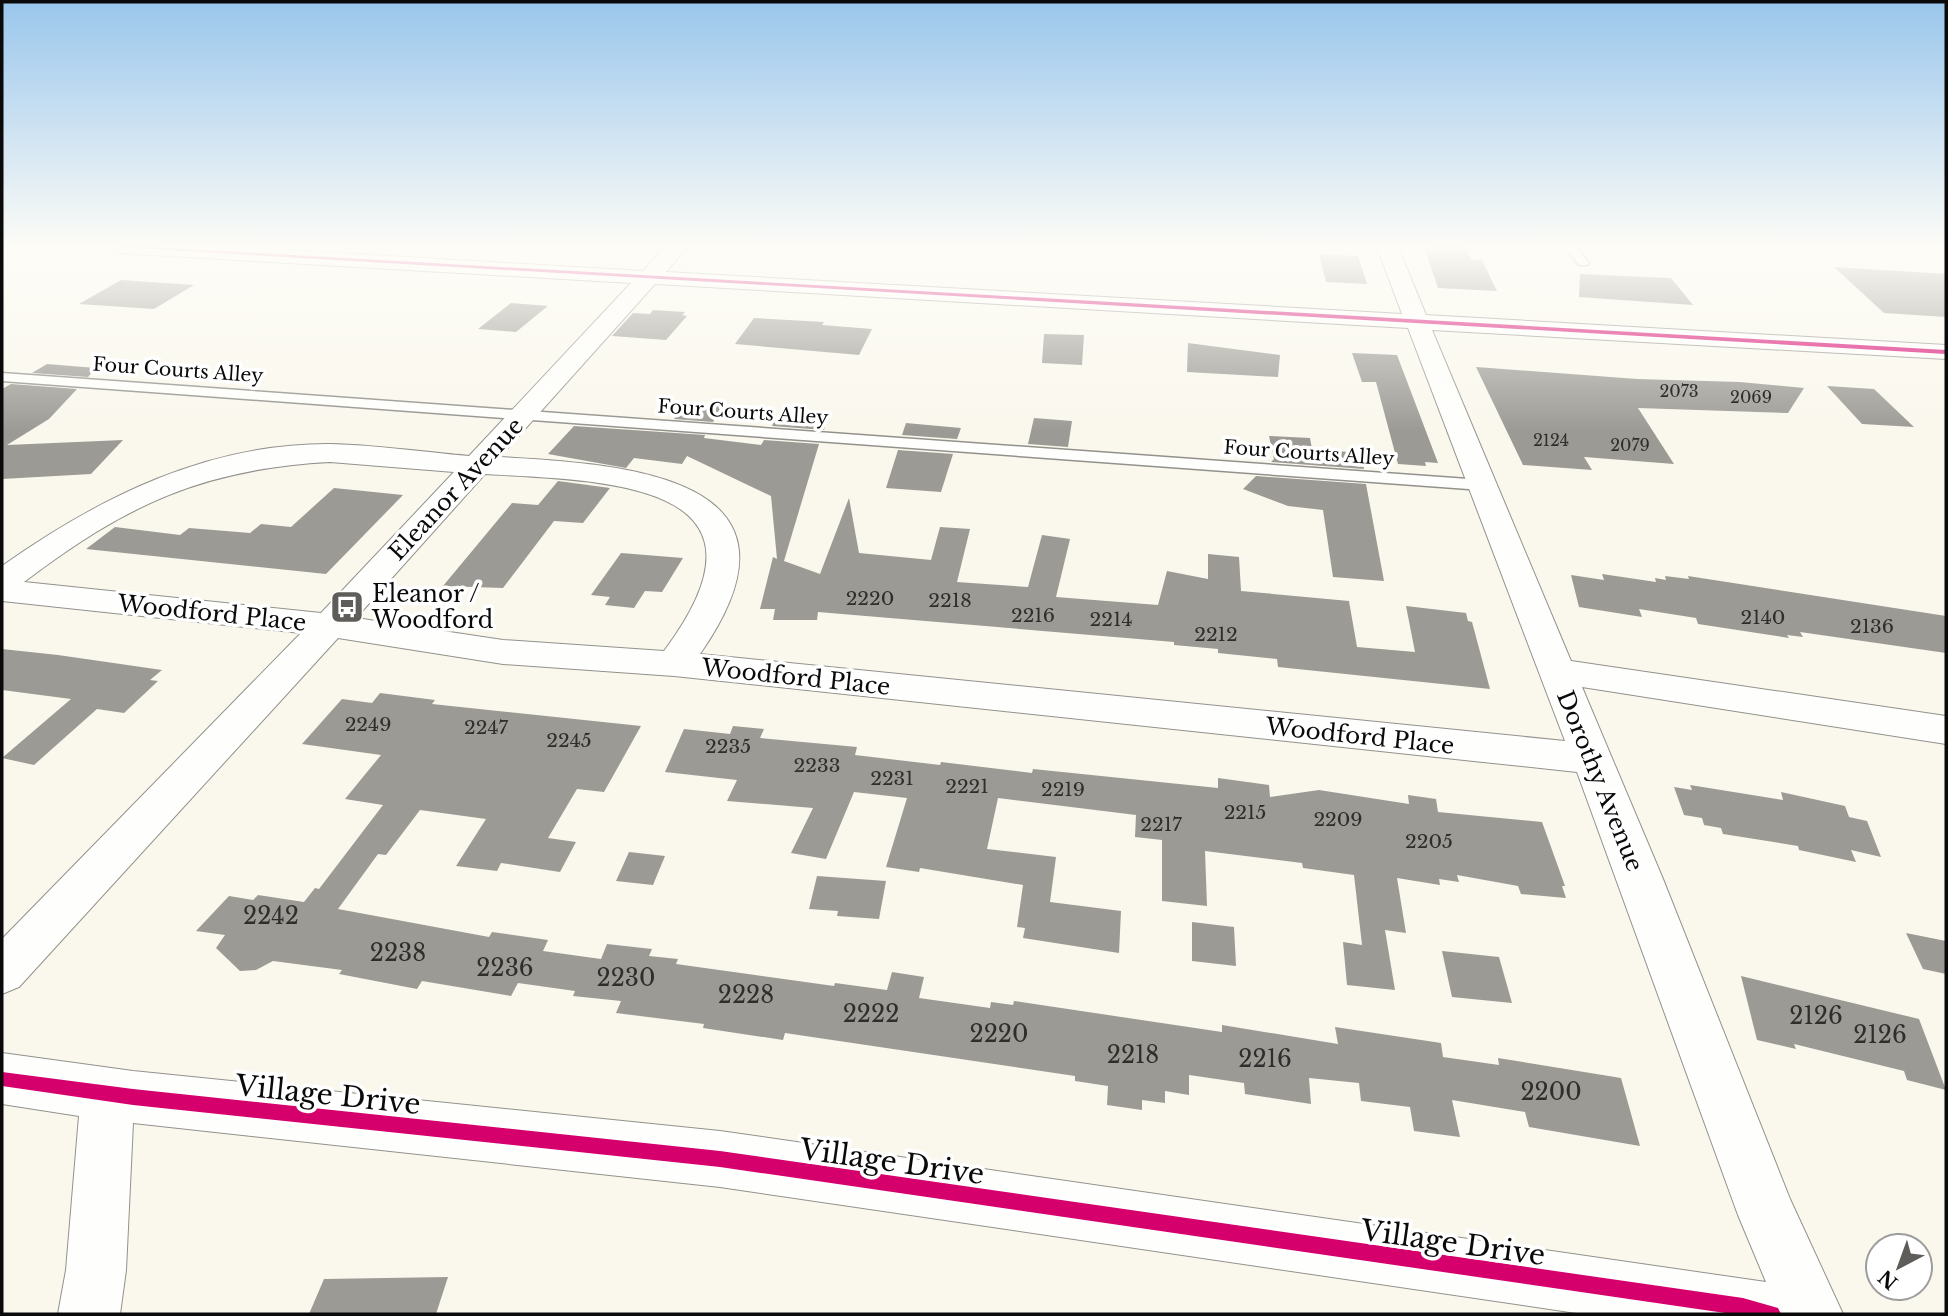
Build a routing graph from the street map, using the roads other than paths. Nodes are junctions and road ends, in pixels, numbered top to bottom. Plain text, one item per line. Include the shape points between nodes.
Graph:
1 (621, 308) edge
2 (1197, 308) edge
3 (1411, 308) edge
4 (1416, 321) junction
5 (1946, 352) edge
6 (2, 377) edge
7 (523, 416) junction
8 (478, 465) junction
9 (1482, 485) junction
10 (2, 582) edge
11 (2, 590) edge
12 (330, 625) junction
13 (674, 664) junction
14 (1557, 672) junction
15 (1946, 730) edge
16 (1592, 759) junction
17 (2, 972) edge
18 (2, 1079) edge
19 (108, 1093) junction
20 (89, 1314) edge
21 (1772, 1314) edge
22 (1812, 1314) edge

1 - 7 street, Eleanor Avenue
2 - 4 street
3 - 4 street, Dorothy Avenue
4 - 5 street
4 - 9 street, Dorothy Avenue
6 - 7 lane, Four Courts Alley
7 - 8 street, Eleanor Avenue
7 - 9 lane, Four Courts Alley
8 - 10 street via 330,453 234,462 185,476 117,505 75,528
8 - 12 street, Eleanor Avenue
8 - 13 street via 632,480 681,496 710,518 722,544 722,576 708,616
9 - 14 street, Dorothy Avenue
11 - 12 street, Woodford Place
12 - 13 street, Woodford Place via 503,652
12 - 17 street, Eleanor Avenue
13 - 16 street, Woodford Place
14 - 15 street
14 - 16 street, Dorothy Avenue
16 - 22 street, Dorothy Avenue via 1767,1215
18 - 19 street, Village Drive
19 - 20 street
19 - 21 street, Village Drive via 720,1159

